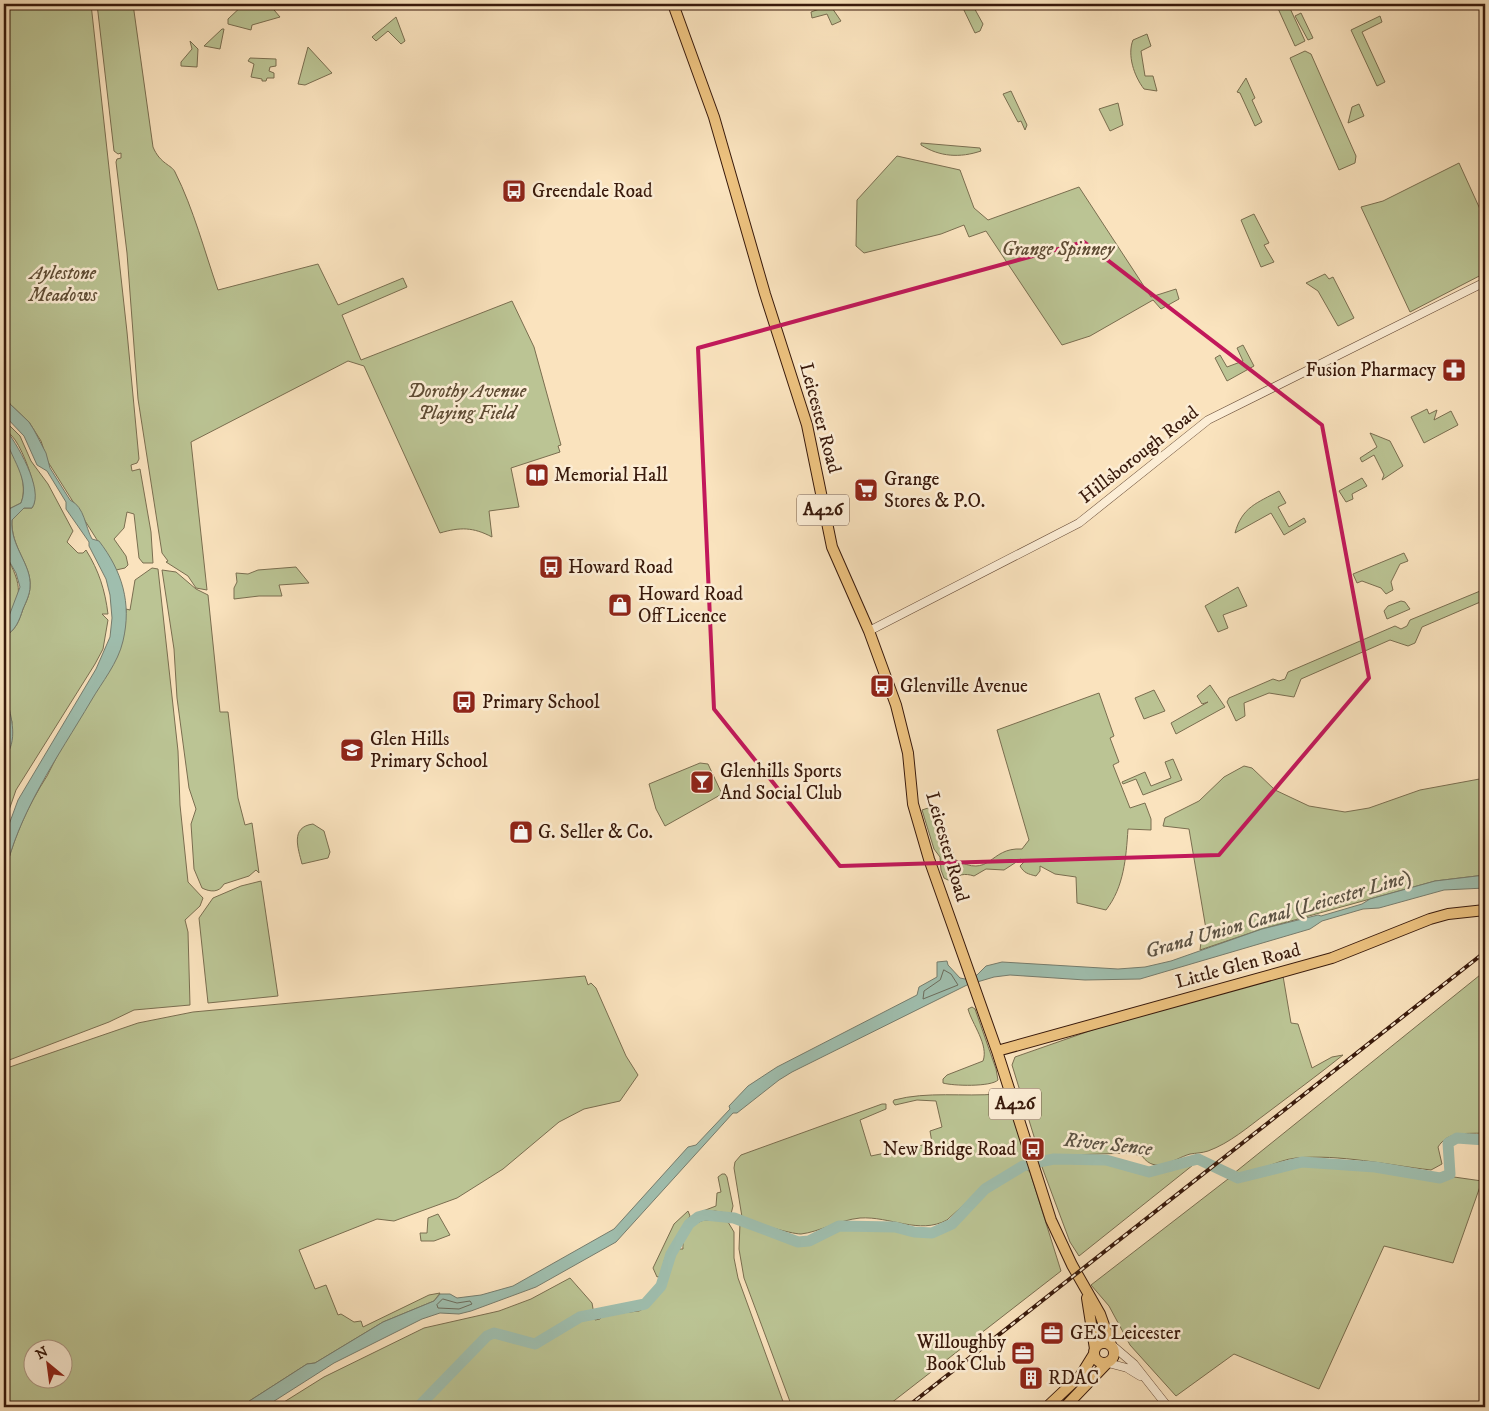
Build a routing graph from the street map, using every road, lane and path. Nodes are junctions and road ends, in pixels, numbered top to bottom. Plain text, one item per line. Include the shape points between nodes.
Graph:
1 (673, 4) edge
2 (1485, 282) edge
3 (869, 631) junction
4 (1485, 910) edge
5 (997, 1051) junction
6 (1085, 1289) junction
7 (1112, 1346) junction
8 (1094, 1352) junction
9 (1107, 1363) junction
10 (1147, 1381) junction
11 (1047, 1407) edge
12 (1065, 1407) edge
13 (1168, 1407) edge

1 - 3 main road, Leicester Road / A426 via 714,117 807,425 832,547
2 - 3 street, Hillsborough Road via 1208,420 1079,523
3 - 5 main road, Leicester Road / A426 via 896,705 908,753 913,804 929,859
4 - 5 main road, Little Glen Road via 1430,919 1332,958
5 - 6 main road, A426 via 1051,1220
6 - 7 main road, A426
6 - 8 main road, A426
7 - 8 main road via 1102,1343
7 - 9 main road via 1114,1356
7 - 10 street via 1134,1364
8 - 9 main road via 1100,1362
8 - 11 main road via 1081,1375
9 - 10 street via 1132,1370
9 - 12 main road
10 - 13 street

